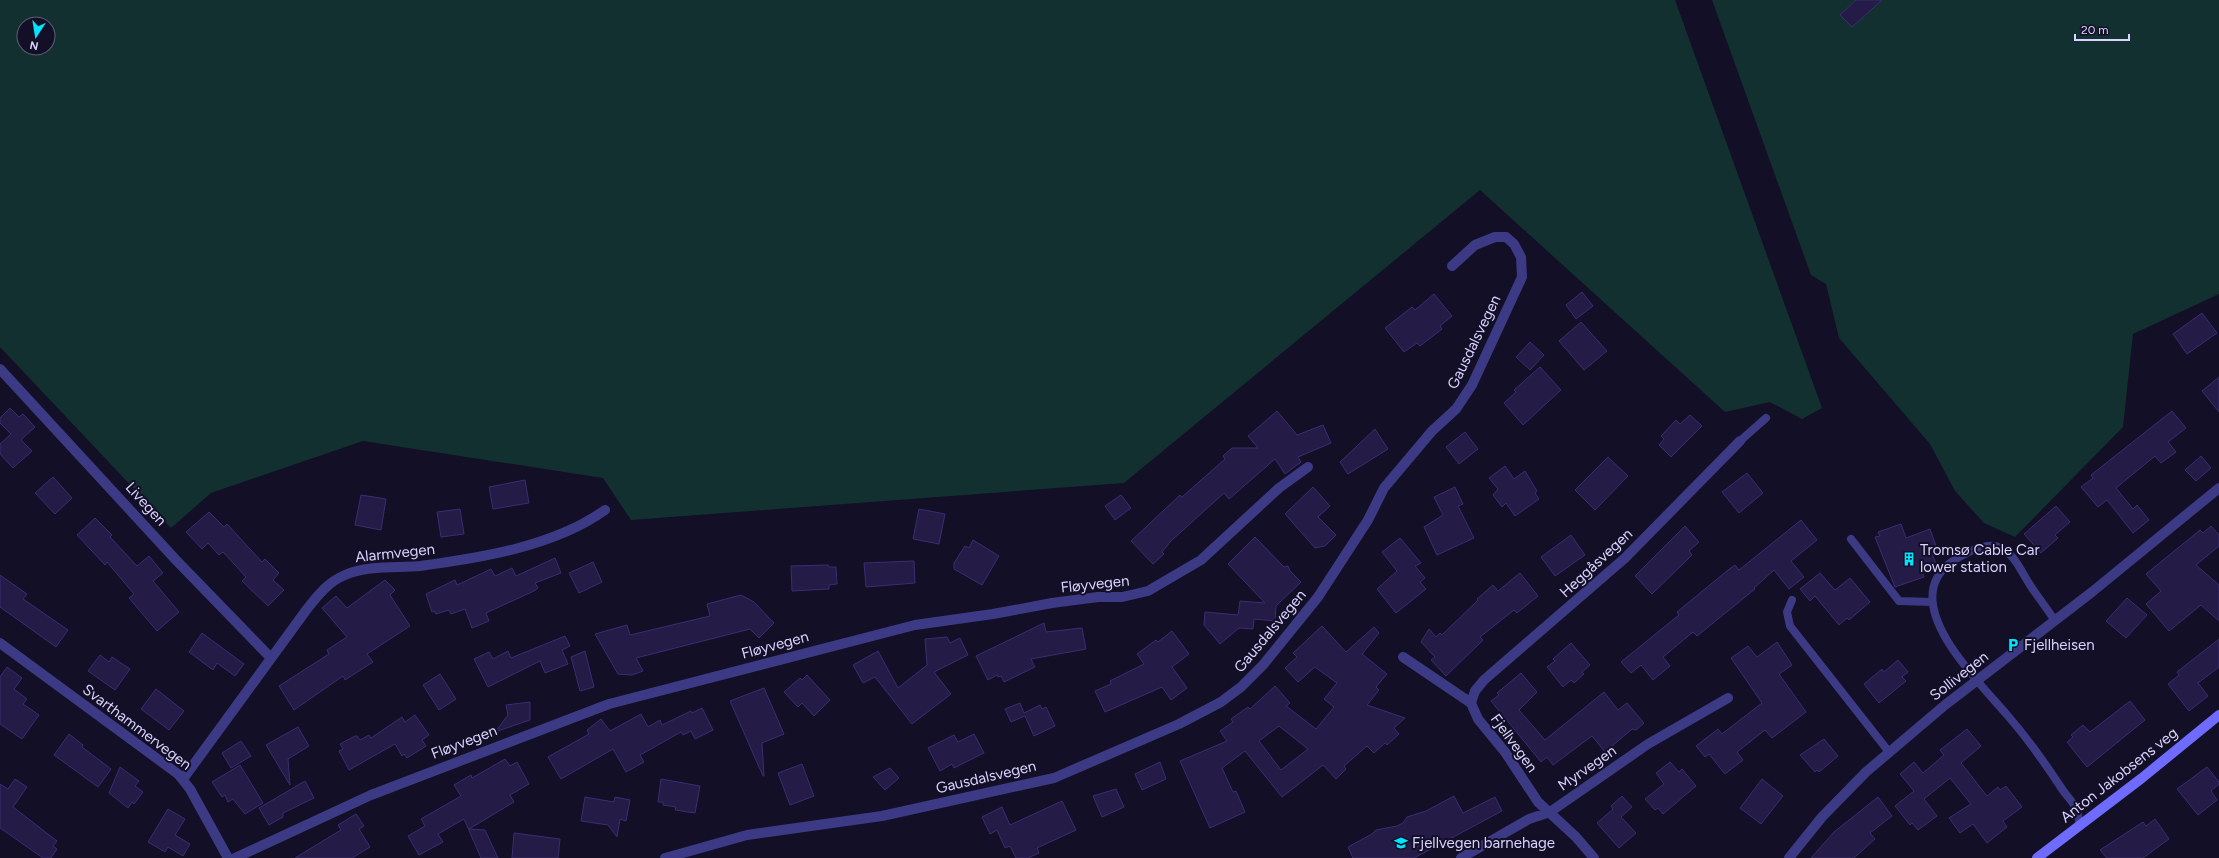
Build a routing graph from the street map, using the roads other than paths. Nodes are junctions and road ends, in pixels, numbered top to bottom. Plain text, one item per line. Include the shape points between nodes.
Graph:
1 (1452, 266) dead end
2 (0, 369) edge
3 (1766, 418) dead end
4 (1740, 441) joint
5 (1308, 467) dead end
6 (2219, 488) edge
7 (605, 510) dead end
8 (1851, 539) dead end
9 (1792, 600) dead end
10 (1932, 602) junction
11 (2055, 621) junction
12 (0, 643) edge
13 (1403, 657) dead end
14 (271, 658) junction
15 (1976, 682) junction
16 (1728, 698) dead end
17 (1471, 703) junction
18 (2219, 715) edge
19 (1889, 752) junction
20 (183, 779) junction
21 (1550, 812) junction
22 (2080, 826) junction
23 (228, 858) edge
24 (235, 858) edge
25 (665, 858) edge
26 (1461, 858) edge
27 (1594, 858) edge
28 (1789, 858) edge
29 (2037, 858) edge

1 - 25 street, Gausdalsvegen via 1475,245 1495,237 1506,237 1514,244 1520,257 1522,277 1472,385 1456,409 1432,432 1389,482 1368,520 1318,596 1263,665 1241,687 1221,702 1179,724 1054,778 882,816 747,835
2 - 14 street, Livegen via 176,560
3 - 4 lane
4 - 17 street, Heggåsvegen via 1625,558 1488,676 1475,691
5 - 24 street, Fløyvegen via 1279,488 1201,560 1148,591 1122,597 1098,597 1052,603 915,625 610,704 371,795
6 - 11 street, Sollivegen
7 - 14 street, Alarmvegen via 573,529 524,546 450,561 362,570 347,574 322,590
8 - 10 lane via 1900,601
9 - 19 lane via 1787,612 1790,626
10 - 11 lane via 1935,582 1946,566 1974,549 1992,546 2006,551 2018,563
10 - 15 lane via 1937,621
11 - 15 street, Sollivegen
12 - 20 street, Svarthammervegen
13 - 17 street, Fjellvegen
14 - 20 street, Alarmvegen
15 - 19 street, Sollivegen
15 - 22 lane via 2047,763 2076,809
16 - 21 street, Myrvegen via 1648,744
17 - 21 street, Fjellvegen via 1478,718 1538,802
18 - 22 street, Anton Jakobsens veg
19 - 28 street, Sollivegen via 1856,781 1822,817
20 - 23 street, Svarthammervegen
21 - 26 street, Myrvegen via 1529,819
21 - 27 street, Fjellvegen
22 - 29 street, Anton Jakobsens veg

